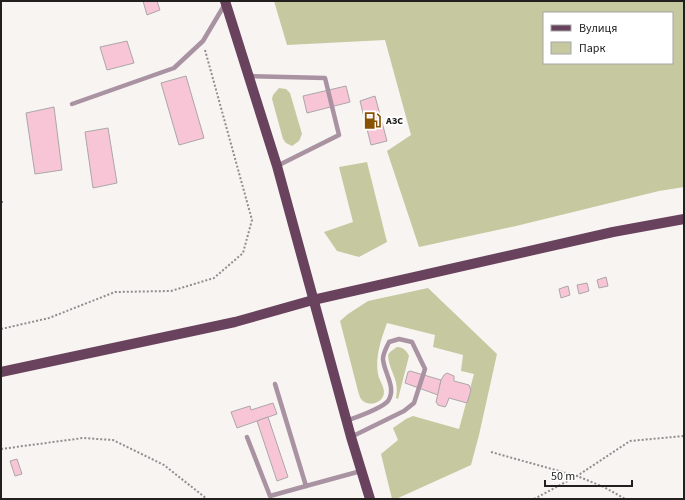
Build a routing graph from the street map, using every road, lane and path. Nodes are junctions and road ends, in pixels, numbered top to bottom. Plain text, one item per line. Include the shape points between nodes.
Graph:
1 (225, 3) edge
2 (203, 41) junction
3 (247, 76) junction
4 (72, 104) dead end
5 (277, 166) junction
6 (684, 219) edge
7 (313, 300) junction
8 (1, 329) edge
9 (1, 372) edge
10 (275, 384) dead end
11 (346, 421) junction
12 (684, 436) edge
13 (247, 437) dead end
14 (351, 437) junction
15 (1, 449) edge
16 (491, 452) dead end
17 (361, 471) junction
18 (577, 476) junction
19 (306, 486) junction
20 (207, 499) edge
21 (370, 499) edge
22 (534, 499) edge
23 (625, 499) edge

1 - 2 lane
1 - 3 main road
2 - 4 lane via 174,68
2 - 8 path via 252,220 243,253 214,278 171,291 115,292 49,318
3 - 5 main road
3 - 5 lane via 325,78 339,135
5 - 7 main road
6 - 7 main road via 613,232
7 - 9 main road via 235,322
7 - 11 main road
10 - 19 lane
11 - 14 main road
11 - 14 lane via 375,410 388,401 392,390 383,359 385,351 389,342 399,338 412,342 425,369 414,403 404,411
12 - 18 path via 630,441
13 - 19 lane via 270,496
14 - 17 main road
15 - 20 path via 83,438 113,440 164,465
16 - 18 path
17 - 19 lane
17 - 21 main road
18 - 22 path
18 - 23 path

